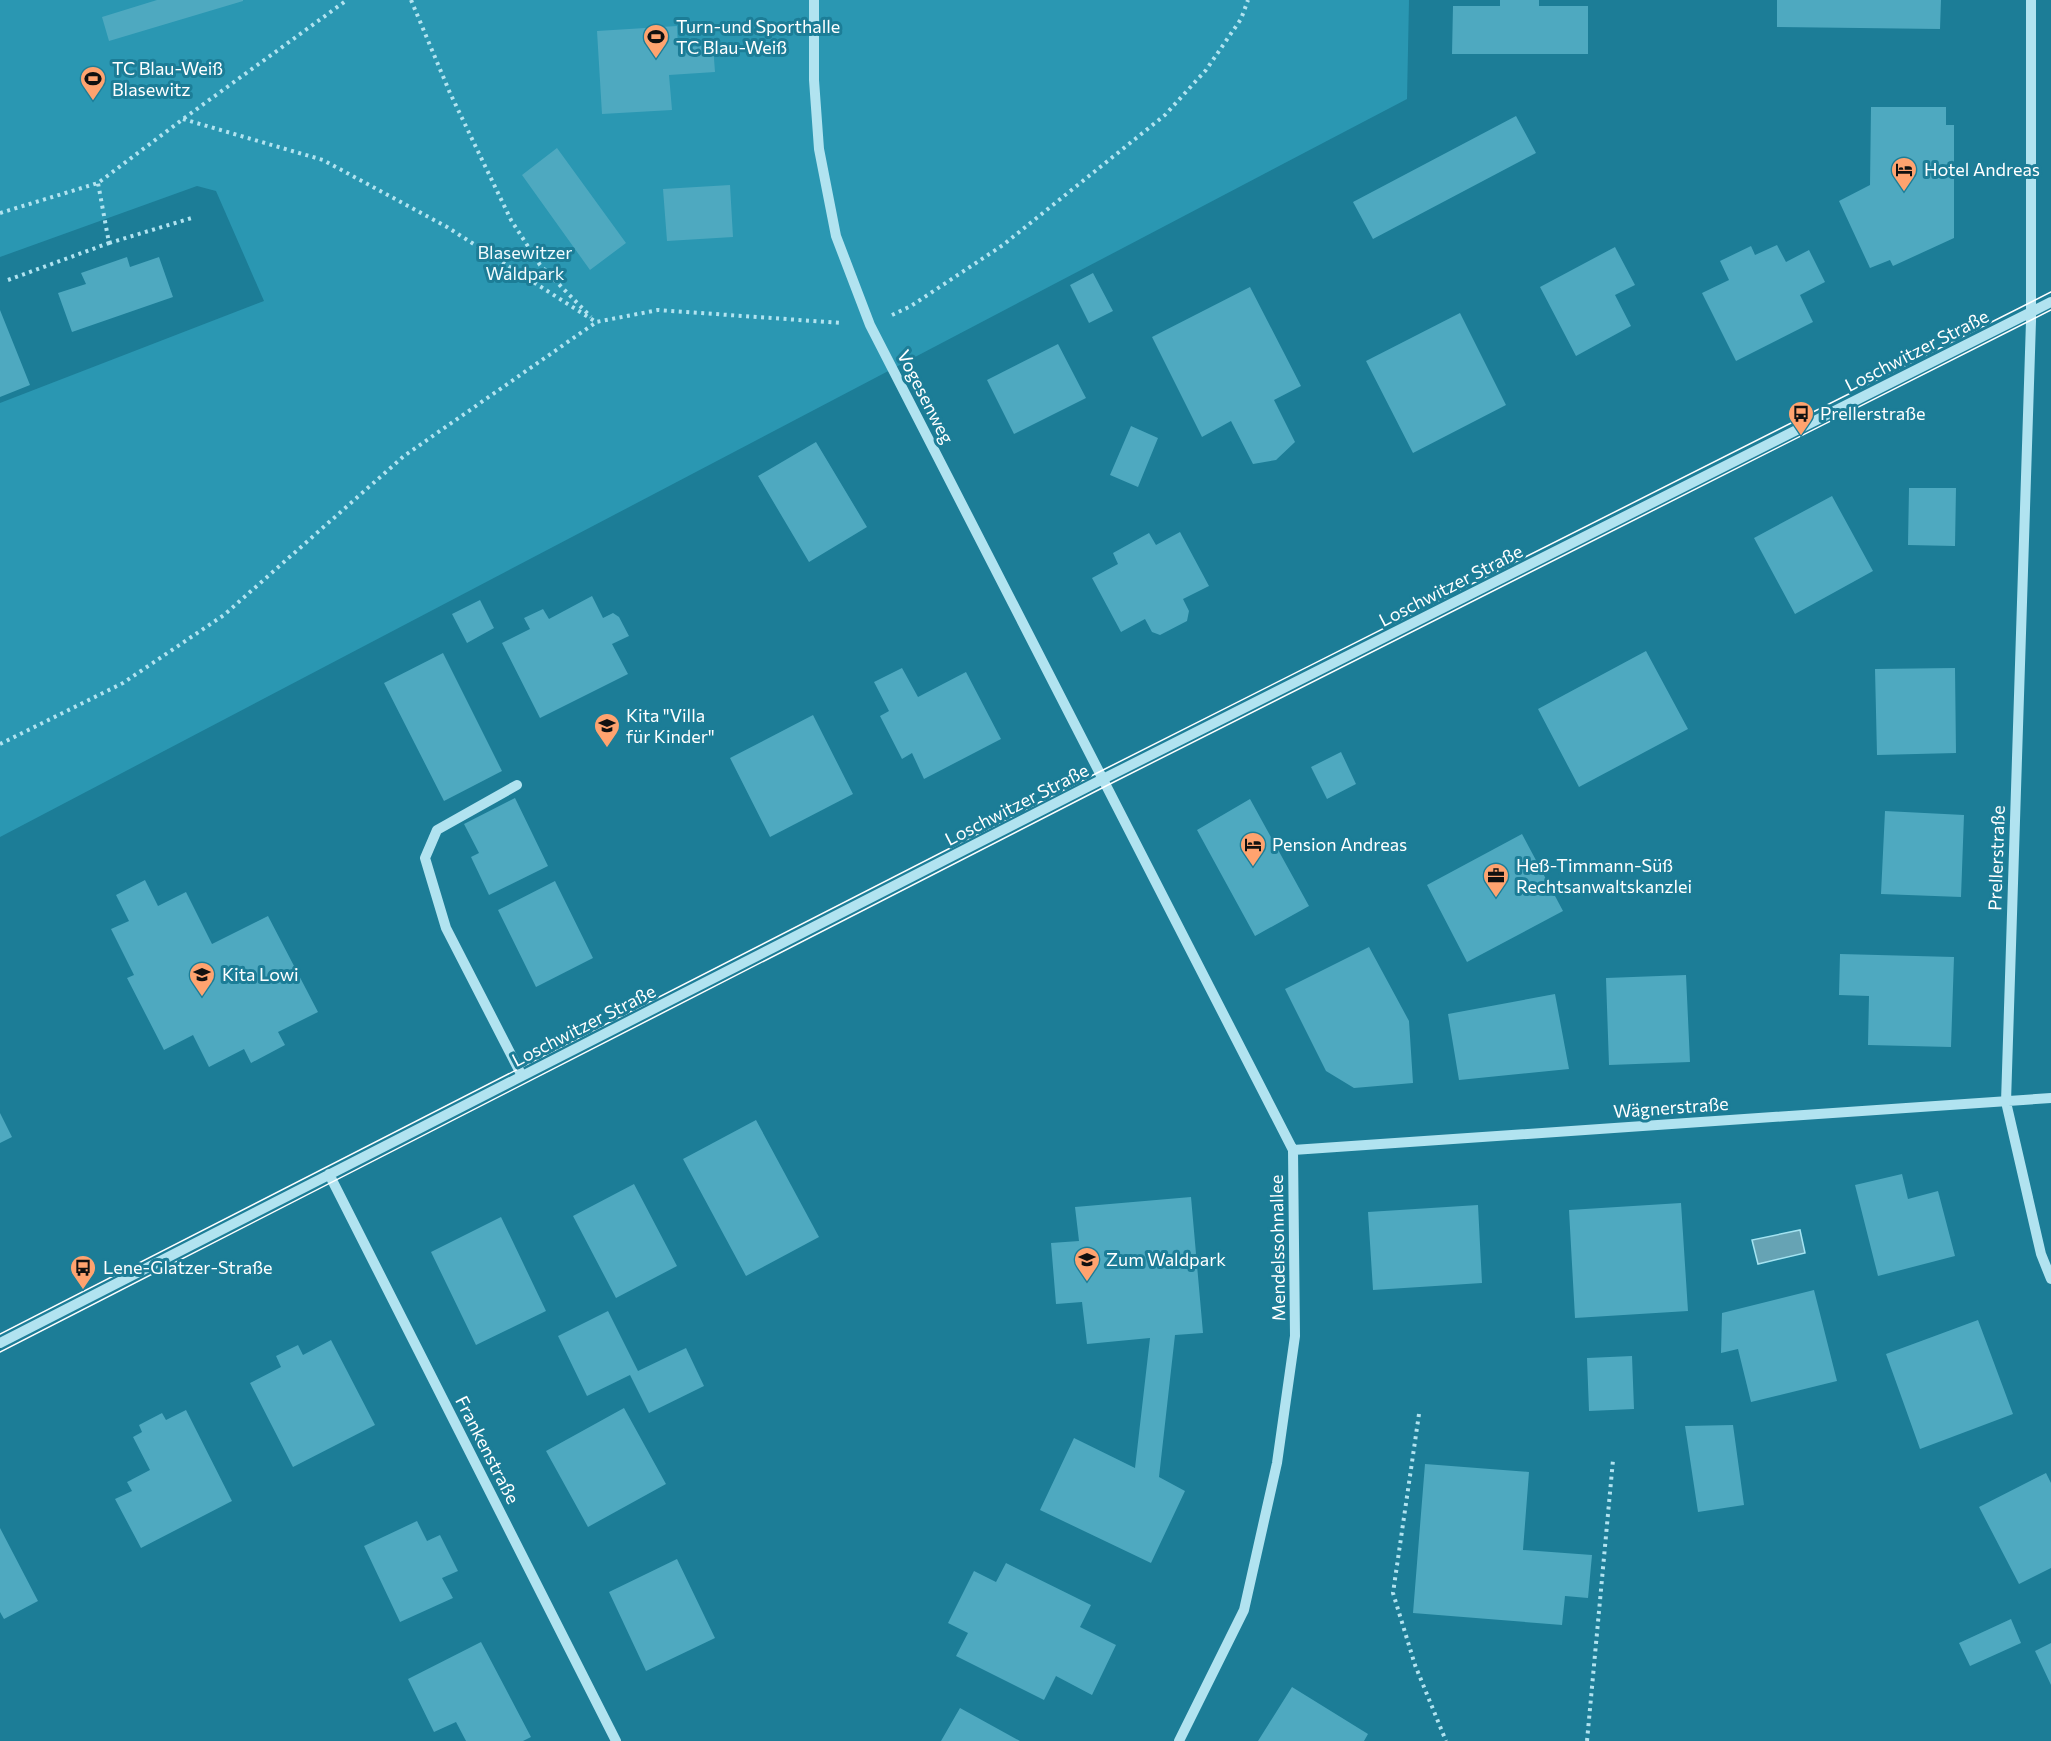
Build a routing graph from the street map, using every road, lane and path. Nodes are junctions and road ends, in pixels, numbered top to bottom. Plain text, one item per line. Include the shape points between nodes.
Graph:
1 (347, 0) edge
2 (411, 0) edge
3 (814, 0) edge
4 (1248, 0) edge
5 (2031, 0) edge
6 (183, 119) junction
7 (98, 183) junction
8 (0, 213) edge
9 (195, 218) dead end
10 (110, 243) junction
11 (8, 280) dead end
12 (2051, 302) edge
13 (2031, 312) junction
14 (596, 322) junction
15 (870, 325) junction
16 (0, 744) edge
17 (1103, 780) junction
18 (517, 785) dead end
19 (522, 1076) junction
20 (2051, 1098) edge
21 (2006, 1102) junction
22 (1293, 1150) junction
23 (329, 1174) junction
24 (2051, 1279) edge
25 (0, 1343) edge
26 (1419, 1414) dead end
27 (1613, 1460) dead end
28 (616, 1741) edge
29 (1179, 1741) edge
30 (1446, 1741) edge
31 (1587, 1741) edge

1 - 6 path
2 - 14 path via 450,93 512,220 540,266
3 - 15 street, Vogesenweg via 819,149 836,236
4 - 15 path via 1241,19 1206,70 1165,115 1003,245 910,306
5 - 13 street, Prellerstraße
6 - 7 path
6 - 14 path via 323,160 447,227
7 - 8 path
7 - 10 path
9 - 10 path
10 - 11 path
12 - 13 street, Loschwitzer Straße
13 - 17 street, Loschwitzer Straße
13 - 21 street, Prellerstraße
14 - 15 path via 658,310
14 - 16 path via 404,456 224,615 123,683
15 - 17 street, Vogesenweg
17 - 19 street, Loschwitzer Straße
17 - 22 street, Mendelssohnallee
18 - 19 street via 437,830 425,858 446,928
19 - 23 street, Loschwitzer Straße
20 - 21 street, Wägnerstraße
21 - 22 street, Wägnerstraße
21 - 24 street, Prellerstraße via 2041,1254
22 - 29 street, Mendelssohnallee via 1295,1336 1277,1463 1244,1610
23 - 25 street, Loschwitzer Straße
23 - 28 street, Frankenstraße
26 - 30 path via 1393,1593 1415,1665
27 - 31 path

